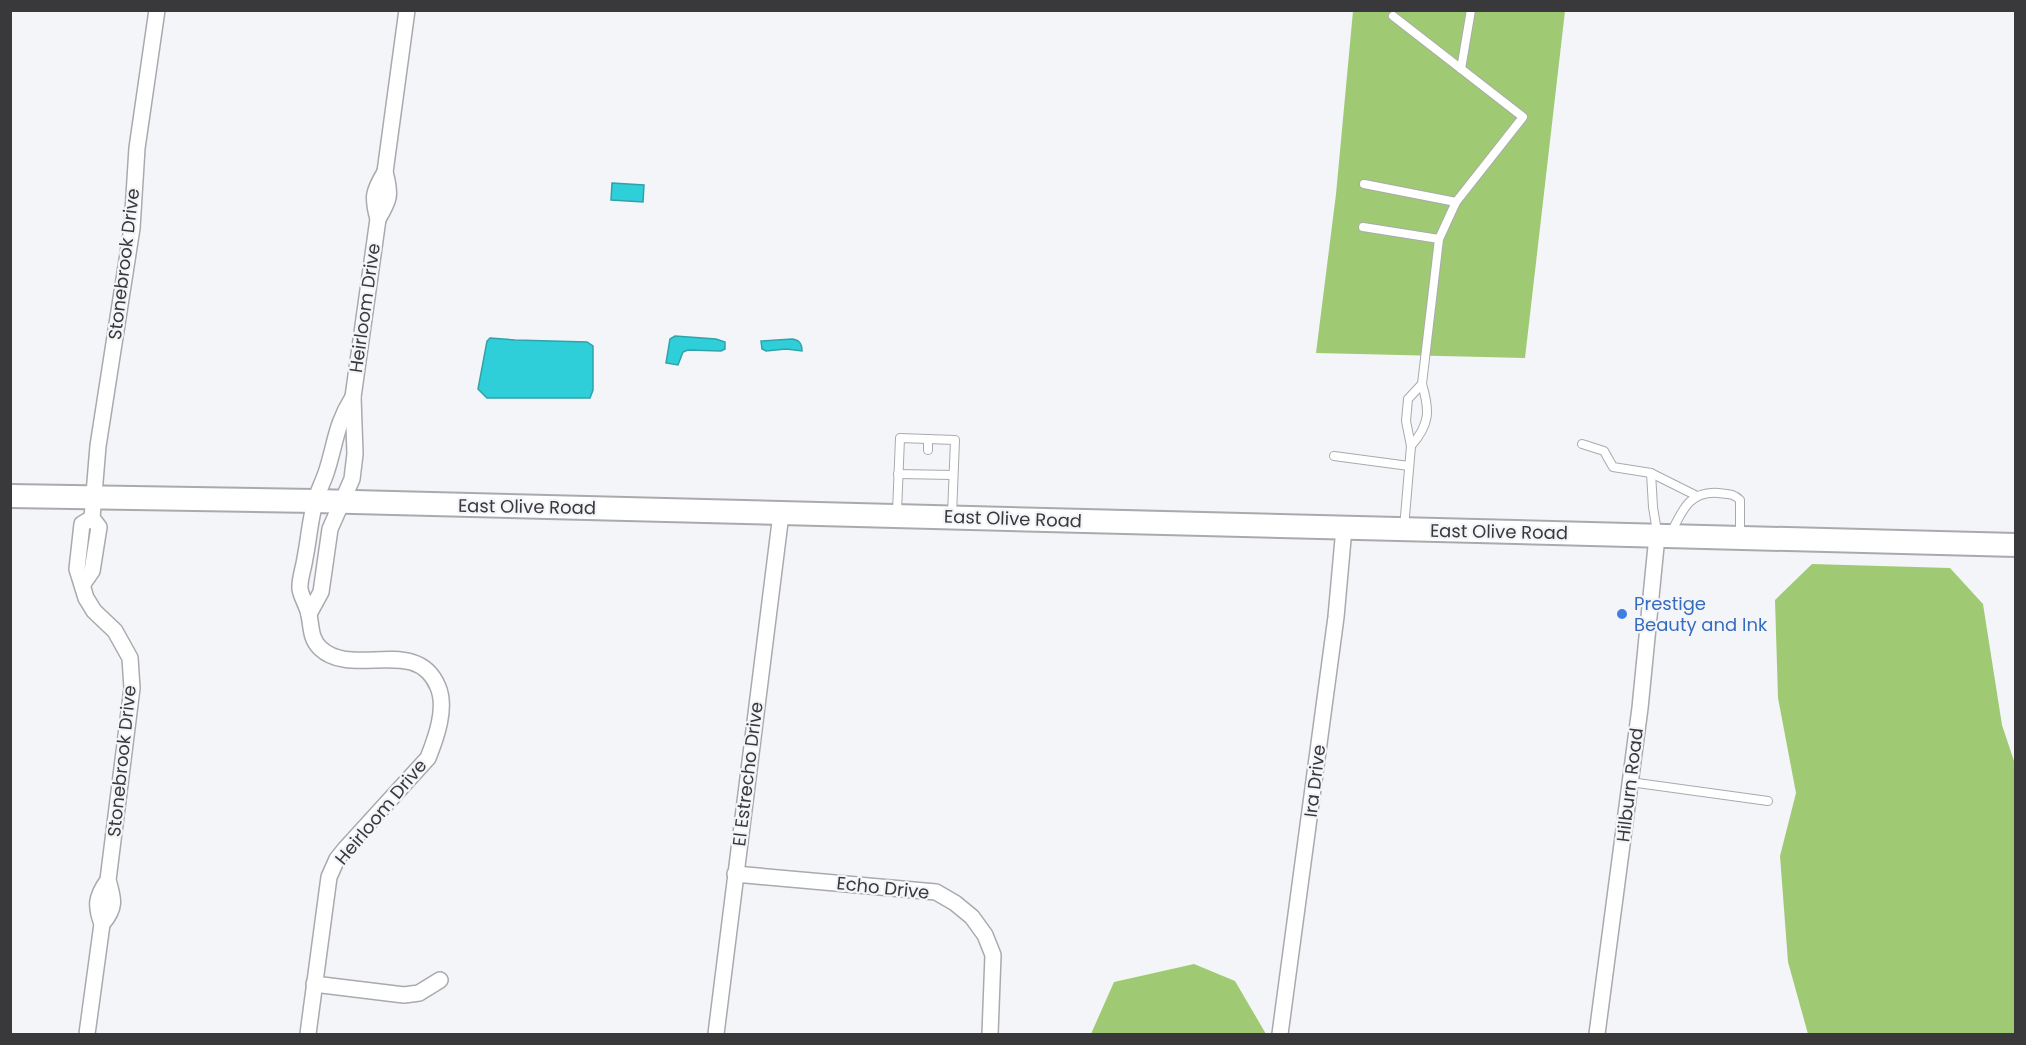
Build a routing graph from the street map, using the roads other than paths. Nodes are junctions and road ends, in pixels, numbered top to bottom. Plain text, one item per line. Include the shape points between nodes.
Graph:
1 (157, 10) edge
2 (407, 10) edge
3 (1471, 10) edge
4 (1393, 16) dead end
5 (1461, 69) junction
6 (1364, 184) dead end
7 (1456, 202) junction
8 (1363, 227) dead end
9 (1439, 239) junction
10 (1422, 384) junction
11 (353, 397) junction
12 (928, 439) junction
13 (1582, 444) dead end
14 (1411, 446) junction
15 (928, 450) dead end
16 (1334, 456) dead end
17 (928, 465) dead end
18 (1409, 466) junction
19 (1651, 473) junction
20 (898, 474) junction
21 (927, 474) junction
22 (953, 475) junction
23 (10, 496) edge
24 (1697, 496) junction
25 (315, 501) junction
26 (342, 502) junction
27 (93, 508) junction
28 (781, 514) junction
29 (896, 517) junction
30 (952, 517) junction
31 (1344, 528) junction
32 (1403, 529) junction
33 (1663, 536) junction
34 (1740, 538) junction
35 (2016, 545) edge
36 (309, 614) junction
37 (1630, 782) junction
38 (1768, 801) dead end
39 (735, 874) junction
40 (441, 980) dead end
41 (315, 984) junction
42 (87, 1035) edge
43 (308, 1035) edge
44 (716, 1035) edge
45 (990, 1035) edge
46 (1280, 1035) edge
47 (1597, 1035) edge

1 - 27 street, Stonebrook Drive
2 - 11 street, Heirloom Drive via 385,172 389,201 378,219
3 - 5 lane
4 - 5 lane
5 - 7 lane via 1523,117
6 - 7 lane
7 - 9 lane
8 - 9 lane
9 - 10 lane
10 - 14 lane via 1428,405 1423,432
10 - 14 lane via 1407,399
11 - 25 street, Heirloom Drive via 337,428
11 - 26 street, Heirloom Drive via 355,454 352,479
12 - 15 lane
12 - 20 lane via 900,438
12 - 22 lane via 955,440
13 - 19 lane via 1604,451 1613,467
14 - 18 lane
16 - 18 lane
17 - 21 lane
18 - 32 lane
19 - 24 lane
19 - 33 lane via 1653,507
20 - 21 lane
20 - 29 lane
21 - 22 lane
22 - 30 lane
23 - 27 street, East Olive Road
24 - 33 lane
24 - 34 lane via 1705,492 1732,494 1740,500
25 - 26 street, East Olive Road
25 - 27 street, East Olive Road
25 - 36 street, Heirloom Drive via 300,589
26 - 28 street, East Olive Road
26 - 36 street, Heirloom Drive via 330,529 321,592
27 - 42 street, Stonebrook Drive via 99,527 92,571 83,584 86,598 115,631 130,658 132,688 108,880 113,896 112,913 102,924
28 - 29 street, East Olive Road
28 - 39 street, El Estrecho Drive
29 - 30 street, East Olive Road
30 - 31 street, East Olive Road
31 - 32 street, East Olive Road
31 - 46 street, Ira Drive via 1336,617
32 - 33 street, East Olive Road
33 - 34 street, East Olive Road
33 - 37 street, Hilburn Road
34 - 35 street, East Olive Road
36 - 41 street, Heirloom Drive via 313,638 329,655 340,659 412,662 434,678 441,702 428,758 337,859 329,877
37 - 38 lane
37 - 47 street, Hilburn Road
39 - 44 street, El Estrecho Drive
39 - 45 street, Echo Drive via 936,892 955,903 972,917 993,955
40 - 41 street via 419,993 404,995
41 - 43 street, Heirloom Drive

